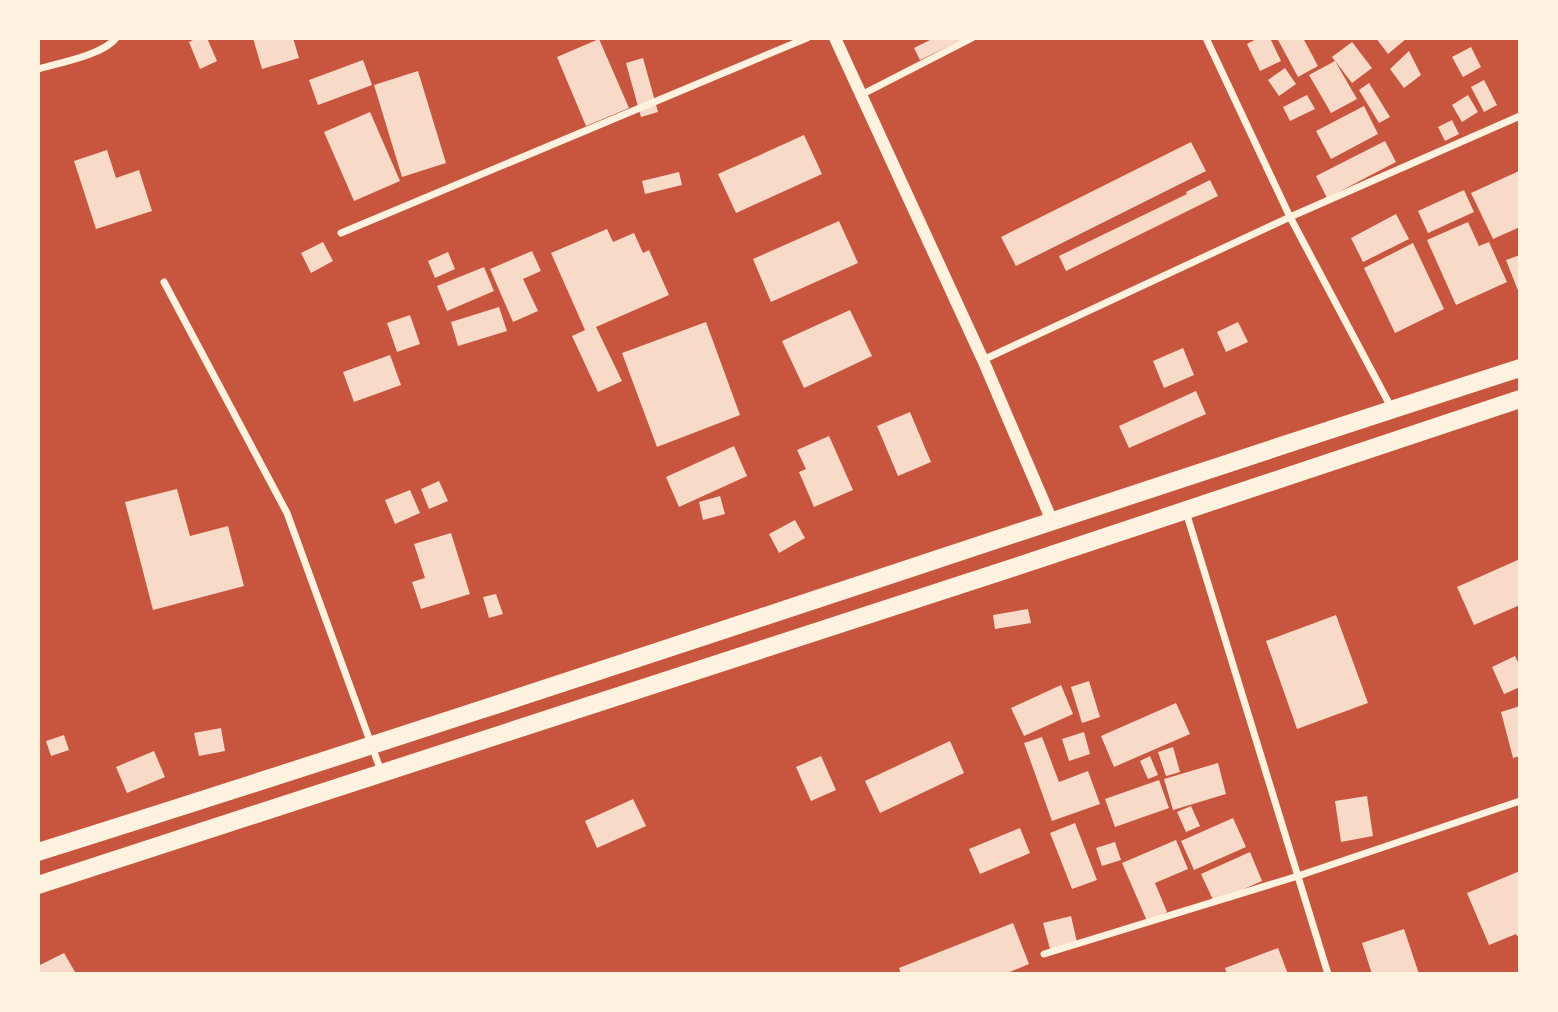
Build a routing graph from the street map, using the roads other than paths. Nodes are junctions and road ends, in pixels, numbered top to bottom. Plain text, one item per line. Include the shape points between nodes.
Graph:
1 (116, 38) edge
2 (807, 38) edge
3 (835, 38) edge
4 (972, 38) edge
5 (1206, 38) edge
6 (38, 69) edge
7 (861, 95) junction
8 (1520, 116) edge
9 (1290, 217) junction
10 (341, 233) dead end
11 (164, 282) dead end
12 (983, 360) junction
13 (1520, 368) edge
14 (1520, 399) edge
15 (1392, 410) junction
16 (1186, 511) junction
17 (1052, 521) junction
18 (373, 746) junction
19 (383, 775) junction
20 (1520, 801) edge
21 (38, 852) edge
22 (1298, 876) junction
23 (38, 885) edge
24 (1044, 954) dead end
25 (1328, 974) edge

1 - 6 street via 91,54
2 - 10 street
3 - 7 street
4 - 7 street
5 - 9 street
7 - 12 street
8 - 9 street
9 - 12 street
9 - 15 street
11 - 18 street via 287,513
12 - 17 street
13 - 15 main road
14 - 16 main road
15 - 17 main road
16 - 19 main road
16 - 22 street
17 - 18 main road
18 - 19 street
18 - 21 main road
19 - 23 main road
20 - 22 street
22 - 24 street
22 - 25 street

